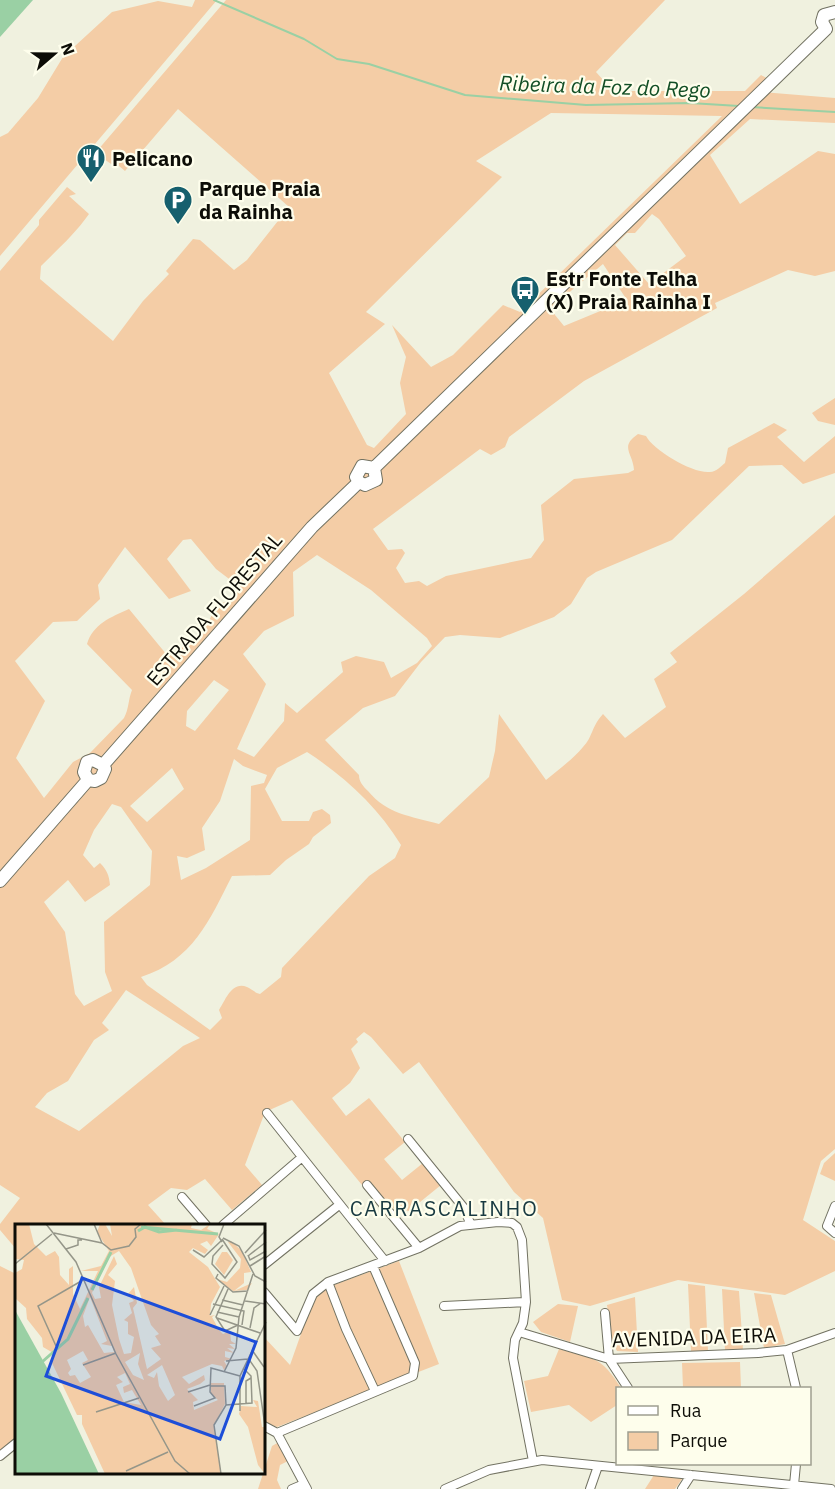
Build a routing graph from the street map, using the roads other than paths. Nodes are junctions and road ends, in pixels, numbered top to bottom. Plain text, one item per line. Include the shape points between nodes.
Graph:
1 (835, 12) edge
2 (831, 30) edge
3 (0, 881) edge
4 (267, 1113) dead end
5 (408, 1139) dead end
6 (302, 1158) junction
7 (367, 1185) dead end
8 (182, 1197) dead end
9 (339, 1205) junction
10 (835, 1206) edge
11 (470, 1223) junction
12 (205, 1224) edge
13 (224, 1224) edge
14 (835, 1233) edge
15 (418, 1248) junction
16 (385, 1261) junction
17 (266, 1263) edge
18 (373, 1266) junction
19 (328, 1282) junction
20 (266, 1294) edge
21 (526, 1302) junction
22 (444, 1306) dead end
23 (605, 1314) dead end
24 (519, 1332) junction
25 (835, 1333) edge
26 (787, 1350) junction
27 (609, 1359) junction
28 (627, 1387) edge
29 (796, 1387) edge
30 (375, 1391) junction
31 (266, 1427) edge
32 (277, 1433) junction
33 (15, 1444) edge
34 (0, 1455) edge
35 (533, 1461) junction
36 (675, 1465) edge
37 (796, 1465) edge
38 (598, 1466) junction
39 (681, 1474) junction
40 (691, 1475) junction
41 (759, 1485) edge
42 (794, 1485) junction
43 (305, 1486) edge
44 (292, 1489) edge
45 (445, 1489) edge
46 (590, 1489) edge
47 (681, 1489) edge
48 (831, 1489) edge

1 - 2 main road via 824,15 822,22
2 - 3 main road, ESTRADA FLORESTAL via 756,97 374,468 362,466 357,471 359,482 312,527 103,765 101,778 88,780
4 - 6 street
5 - 11 street via 464,1208
6 - 9 street
6 - 13 street
7 - 15 street
8 - 12 street
9 - 16 street
9 - 17 street
10 - 14 street via 827,1224
11 - 15 street
11 - 21 street via 505,1222 517,1227 523,1247
15 - 16 street
16 - 18 street
18 - 19 street
18 - 30 street via 415,1363 413,1376
19 - 20 street via 313,1294 297,1331
19 - 30 street
21 - 22 street
21 - 24 street
23 - 27 street
24 - 27 street, AVENIDA DA EIRA
24 - 35 street via 513,1359
25 - 26 street, AVENIDA DA EIRA
26 - 27 street, AVENIDA DA EIRA
26 - 29 street
27 - 28 street
30 - 32 street
31 - 32 street
32 - 43 street
33 - 34 street
35 - 38 street
35 - 45 street via 489,1470
36 - 39 street
37 - 42 street
38 - 39 street
38 - 46 street
39 - 40 street
40 - 41 street
40 - 47 street
41 - 42 street
42 - 48 street
43 - 44 street

